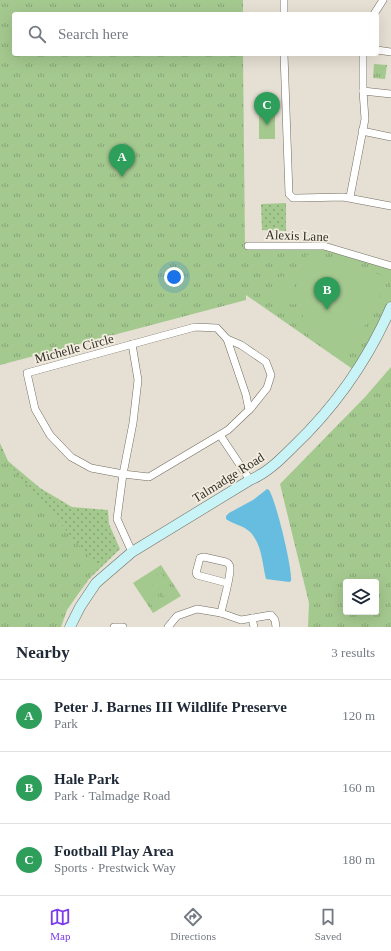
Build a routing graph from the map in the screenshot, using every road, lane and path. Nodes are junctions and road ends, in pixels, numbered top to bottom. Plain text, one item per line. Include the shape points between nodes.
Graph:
1 (284, 0) edge
2 (383, 0) edge
3 (284, 12) edge
4 (375, 12) edge
5 (379, 50) edge
6 (391, 52) edge
7 (284, 56) edge
8 (363, 56) edge
9 (363, 91) junction
10 (391, 94) edge
11 (362, 131) junction
12 (391, 138) edge
13 (350, 198) junction
14 (391, 206) edge
15 (248, 246) dead end
16 (391, 266) edge
17 (391, 307) edge
18 (227, 339) junction
19 (132, 344) junction
20 (249, 410) junction
21 (220, 435) junction
22 (122, 474) junction
23 (250, 480) junction
24 (132, 552) junction
25 (227, 583) junction
26 (221, 613) junction
27 (252, 618) junction
28 (70, 627) edge
29 (114, 627) edge
30 (124, 627) edge
31 (168, 627) edge
32 (254, 627) edge
33 (276, 627) edge

1 - 3 street
2 - 4 street
5 - 6 street
7 - 13 street via 290,194 293,198
8 - 9 street
9 - 10 street
9 - 11 street via 365,119
11 - 12 street
11 - 13 street
13 - 14 street
15 - 16 street, Alexis Lane via 324,246
17 - 23 street, Talmadge Road via 357,371 321,419 282,458 260,476
18 - 19 street, Michelle Circle via 217,328 195,327
18 - 20 street
18 - 20 street, Michelle Circle via 266,362 271,375 267,388
19 - 22 street via 138,380 133,423
19 - 22 street, Michelle Circle via 27,373 35,409 50,435 71,457 91,468
20 - 21 street, Michelle Circle
21 - 22 street, Michelle Circle via 149,477
21 - 23 street
22 - 24 street via 117,519
23 - 24 street, Talmadge Road
24 - 28 street, Talmadge Road via 96,583
25 - 25 street via 229,564 200,558 197,575
25 - 26 street
26 - 27 street via 241,620
26 - 31 street via 197,609 177,616
27 - 32 street
27 - 33 street via 271,615
29 - 30 street

